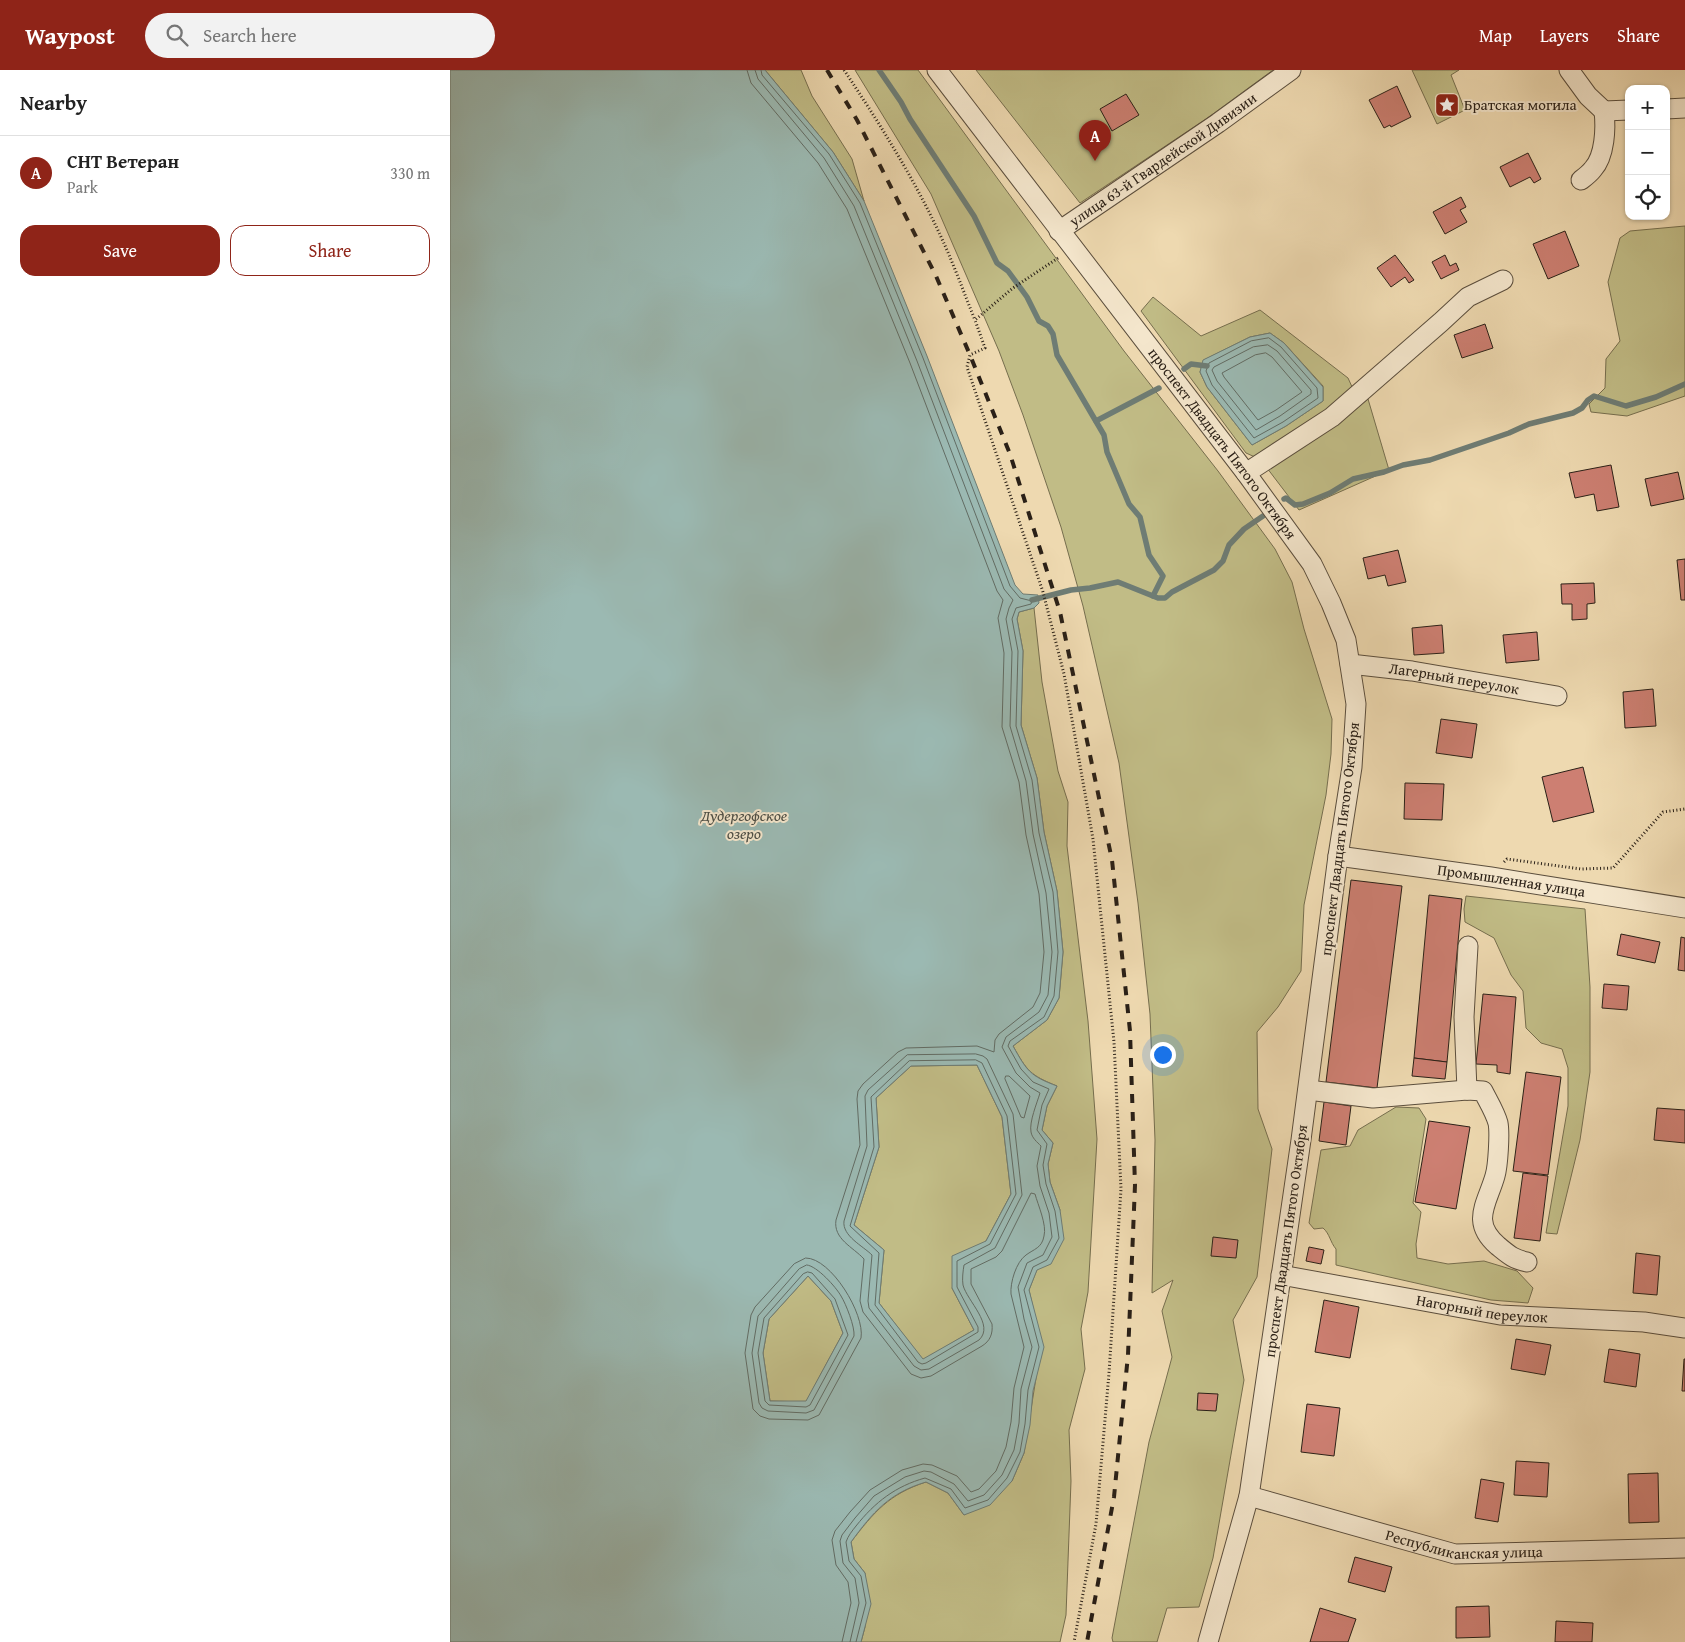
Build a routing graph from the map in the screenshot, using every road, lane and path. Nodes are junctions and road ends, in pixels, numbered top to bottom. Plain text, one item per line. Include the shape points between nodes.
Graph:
1 (844, 70) edge
2 (937, 70) edge
3 (1291, 70) edge
4 (1569, 70) edge
5 (1685, 108) edge
6 (1670, 109) edge
7 (1625, 110) edge
8 (1604, 111) junction
9 (1581, 180) dead end
10 (1060, 230) junction
11 (1072, 248) junction
12 (1503, 280) dead end
13 (975, 320) junction
14 (1246, 473) junction
15 (1350, 664) junction
16 (1557, 696) dead end
17 (1685, 809) edge
18 (1338, 856) junction
19 (1491, 878) junction
20 (1685, 908) edge
21 (1468, 946) dead end
22 (1308, 1090) junction
23 (1467, 1090) junction
24 (1527, 1262) dead end
25 (1281, 1275) junction
26 (1685, 1328) edge
27 (1249, 1496) junction
28 (1685, 1548) edge
29 (1074, 1642) edge
30 (1208, 1642) edge

1 - 13 path via 913,183 941,238
2 - 10 street, проспект Двадцать Пятого Октября
3 - 10 street, улица 63-й Гвардейской Дивизии
4 - 8 street
5 - 6 street
7 - 8 street
8 - 9 street via 1603,147 1594,168
10 - 11 street, проспект Двадцать Пятого Октября
11 - 13 path via 1023,281
11 - 14 street, проспект Двадцать Пятого Октября
12 - 14 street via 1468,297 1332,417
13 - 29 path via 985,348 970,356 967,367 1044,592 1064,674 1093,839 1114,1042 1121,1189 1109,1373 1096,1524
14 - 15 street, проспект Двадцать Пятого Октября via 1312,564 1346,640
15 - 16 street, Лагерный переулок via 1412,671
15 - 18 street, проспект Двадцать Пятого Октября via 1356,704 1352,767
17 - 19 path via 1663,812 1613,868 1581,869 1507,859
18 - 19 street, Промышленная улица
18 - 22 street, проспект Двадцать Пятого Октября
19 - 20 street, Промышленная улица
21 - 23 street via 1464,1017
22 - 23 street via 1373,1098
22 - 25 street, проспект Двадцать Пятого Октября
23 - 24 street via 1483,1091 1498,1123 1496,1175 1484,1205 1483,1221 1487,1236 1514,1259
25 - 26 street, Нагорный переулок via 1500,1315 1644,1322
25 - 27 street, проспект Двадцать Пятого Октября
27 - 28 street, Республиканская улица via 1455,1554
27 - 30 street, проспект Двадцать Пятого Октября

